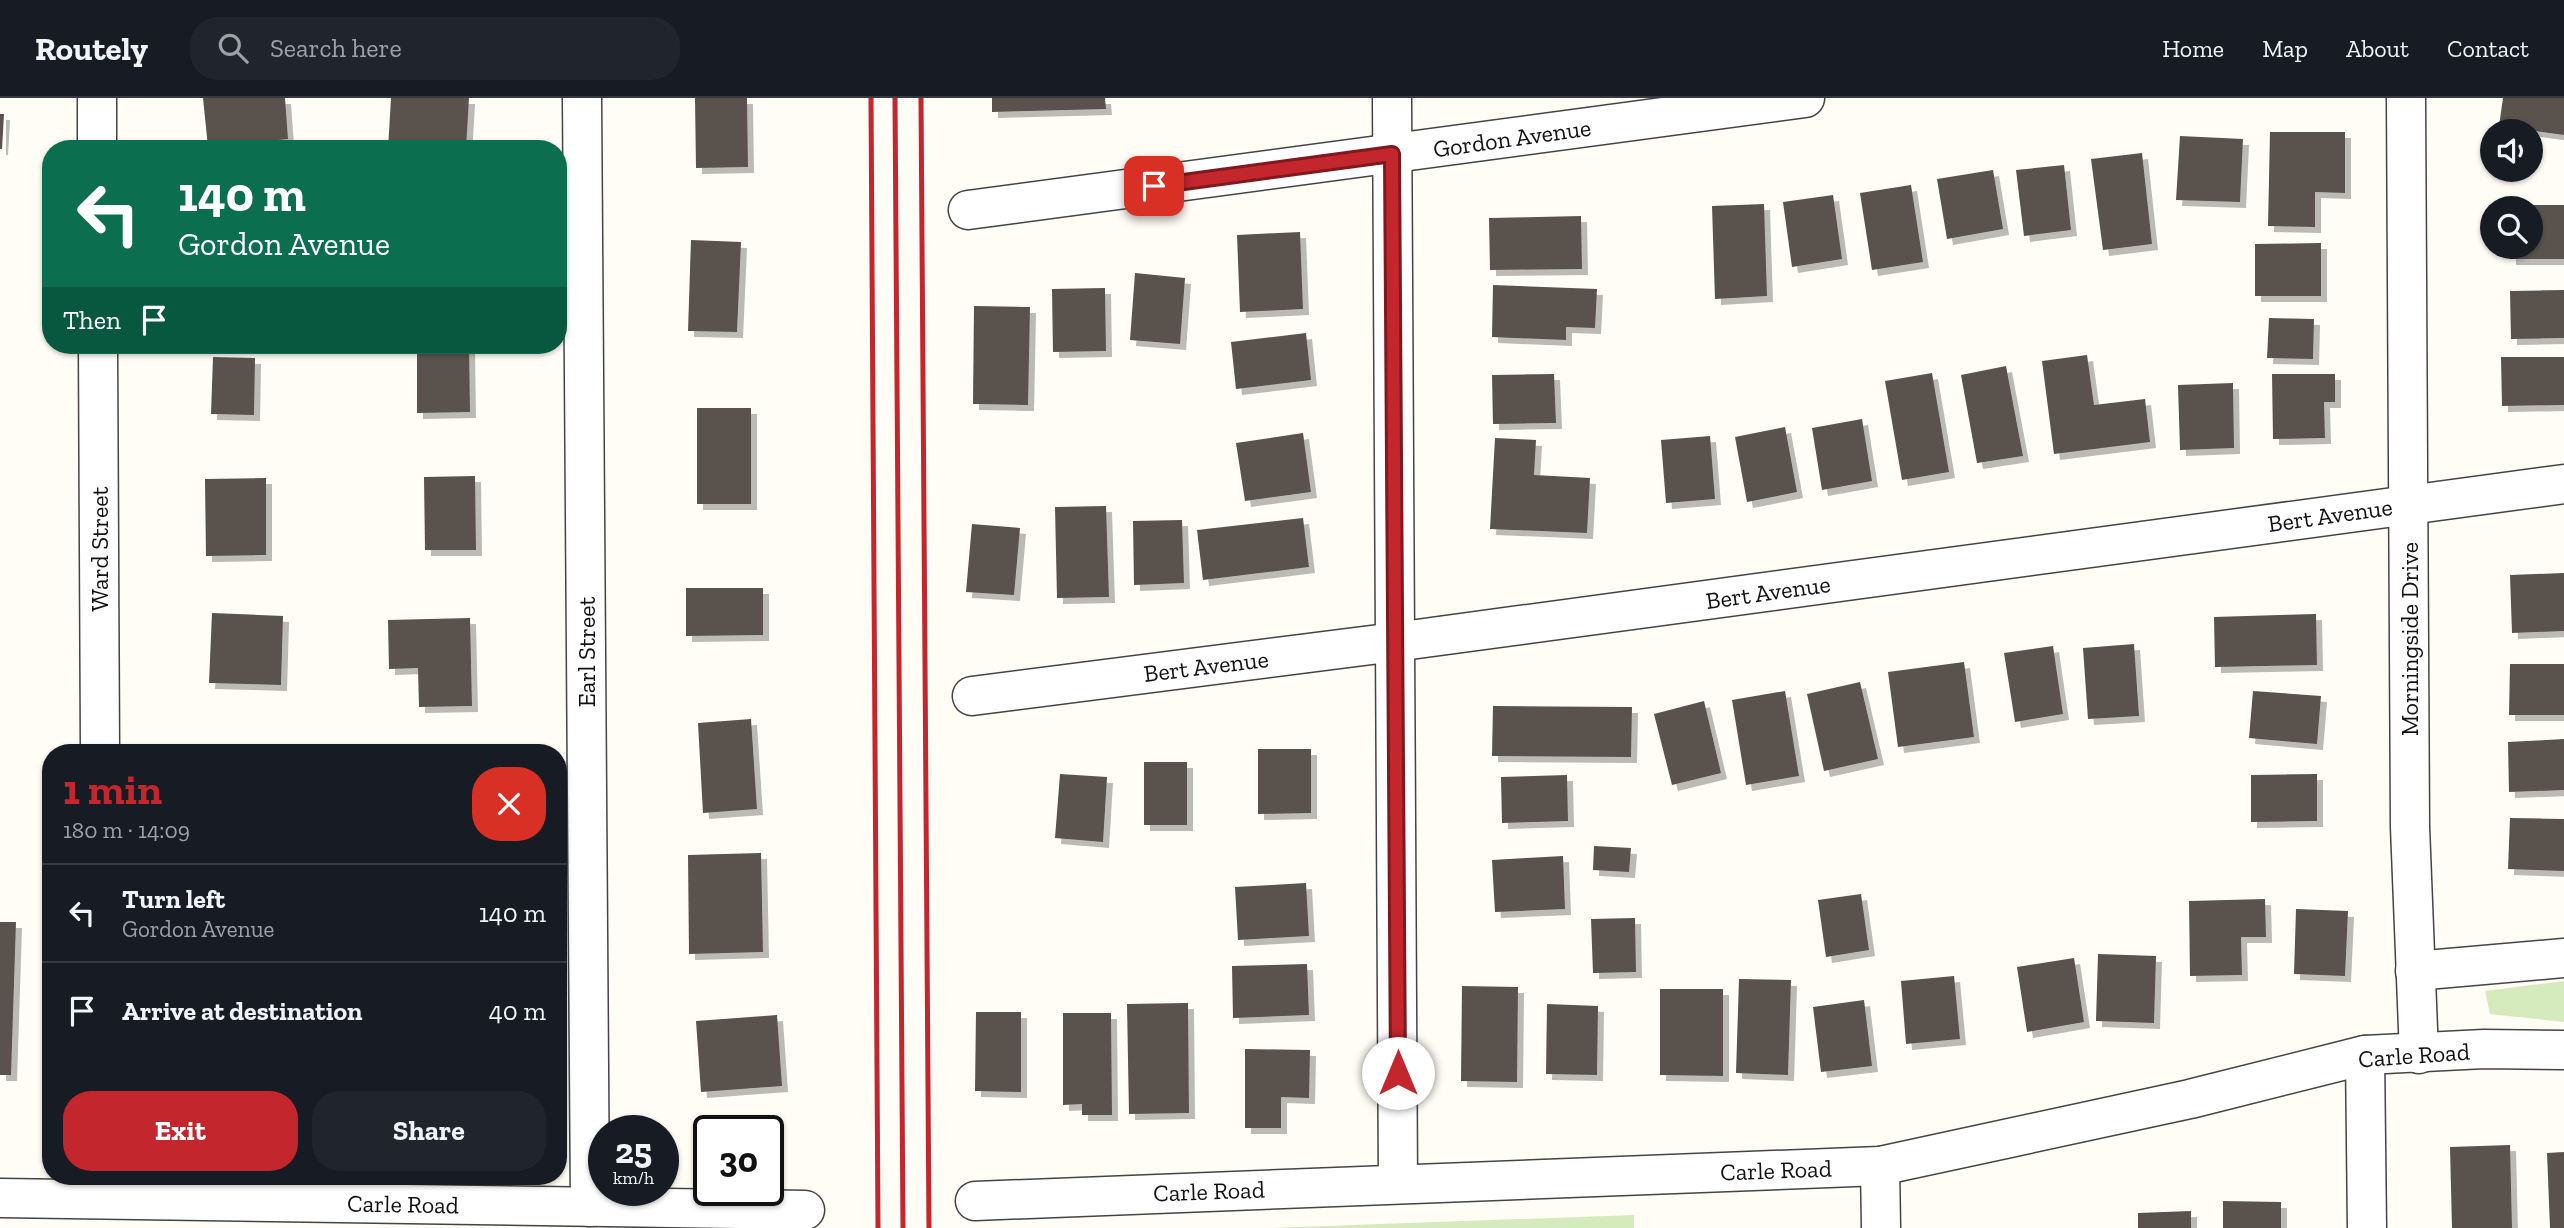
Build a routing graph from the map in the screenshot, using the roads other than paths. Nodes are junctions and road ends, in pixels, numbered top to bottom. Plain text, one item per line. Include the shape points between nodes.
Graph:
1 (97, 98) edge
2 (582, 98) edge
3 (1392, 98) edge
4 (1805, 98) edge
5 (2406, 98) edge
6 (97, 140) edge
7 (1392, 154) junction
8 (968, 210) dead end
9 (98, 354) edge
10 (2564, 484) edge
11 (2408, 505) junction
12 (1395, 642) junction
13 (972, 696) dead end
14 (100, 744) edge
15 (2564, 958) edge
16 (2416, 971) junction
17 (2564, 1050) edge
18 (2419, 1054) junction
19 (2365, 1055) junction
20 (1880, 1166) junction
21 (1398, 1183) junction
22 (103, 1188) edge
23 (0, 1198) edge
24 (975, 1201) dead end
25 (590, 1207) junction
26 (805, 1210) dead end
27 (342, 1216) edge
28 (1881, 1228) edge
29 (2367, 1228) edge

1 - 6 street
2 - 25 street, Earl Street
3 - 7 street
4 - 7 street, Gordon Avenue
5 - 11 street, Morningside Drive
7 - 8 street, Gordon Avenue
7 - 12 street
9 - 14 street, Ward Street
10 - 11 street, Bert Avenue
11 - 12 street, Bert Avenue
11 - 16 street, Morningside Drive via 2410,827
12 - 13 street, Bert Avenue
12 - 21 street
15 - 16 street
16 - 18 street, Morningside Drive
17 - 18 street, Carle Road
18 - 19 street, Carle Road
19 - 20 street, Carle Road via 2190,1100
19 - 29 street
20 - 21 street, Carle Road
20 - 28 street
21 - 24 street, Carle Road
22 - 23 street, Carle Road
22 - 27 street, Carle Road
25 - 26 street, Carle Road
25 - 27 street, Carle Road

